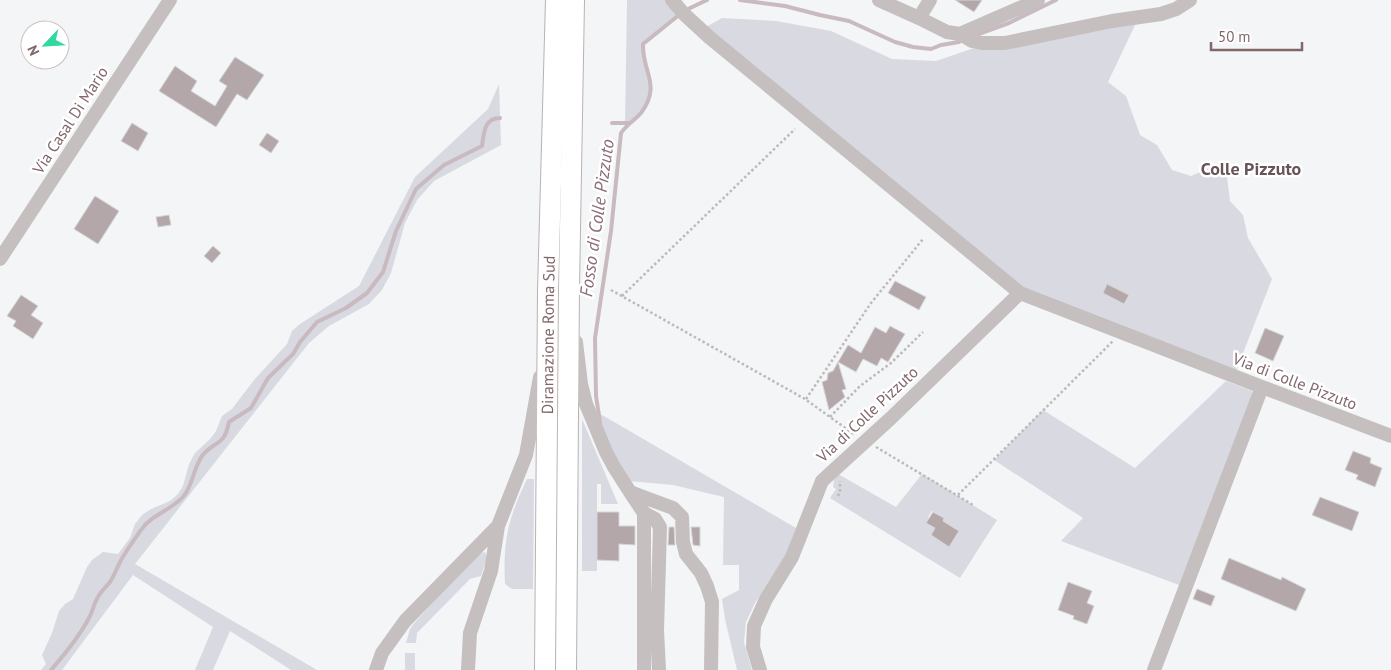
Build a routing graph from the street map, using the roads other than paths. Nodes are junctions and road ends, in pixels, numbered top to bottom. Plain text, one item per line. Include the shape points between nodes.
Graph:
1 (170, 0) edge
2 (556, 0) edge
3 (574, 0) edge
4 (672, 0) edge
5 (879, 0) edge
6 (930, 0) edge
7 (1038, 0) edge
8 (1190, 0) edge
9 (919, 18) junction
10 (960, 34) junction
11 (0, 259) edge
12 (569, 287) junction
13 (548, 291) junction
14 (1020, 293) junction
15 (1262, 387) junction
16 (1391, 436) edge
17 (630, 492) junction
18 (644, 513) junction
19 (498, 526) junction
20 (376, 670) edge
21 (468, 670) edge
22 (545, 670) edge
23 (566, 670) edge
24 (644, 670) edge
25 (659, 670) edge
26 (711, 670) edge
27 (760, 670) edge
28 (1154, 670) edge

1 - 11 street, Via Casal Di Mario
2 - 13 highway, Diramazione Roma Sud
3 - 12 highway, Diramazione Roma Sud
4 - 14 street, Via di Colle Pizzuto via 708,37
5 - 9 street
6 - 9 street
7 - 10 street
8 - 10 street via 1160,14 1005,43 972,41
9 - 10 street via 943,31
12 - 17 street via 586,404 606,452
12 - 23 highway, Diramazione Roma Sud
13 - 19 street via 540,380 529,444
13 - 22 highway, Diramazione Roma Sud
14 - 15 street, Via di Colle Pizzuto
14 - 27 street, Via di Colle Pizzuto via 883,426 822,480 792,557 766,599 754,626 753,647
15 - 16 street, Via di Colle Pizzuto
15 - 28 street
17 - 18 street
17 - 26 street via 673,508 682,517 686,554 701,573 712,602
18 - 24 street
18 - 25 street via 655,519 660,533
19 - 20 street via 408,617 385,648
19 - 21 street via 491,571 470,633

